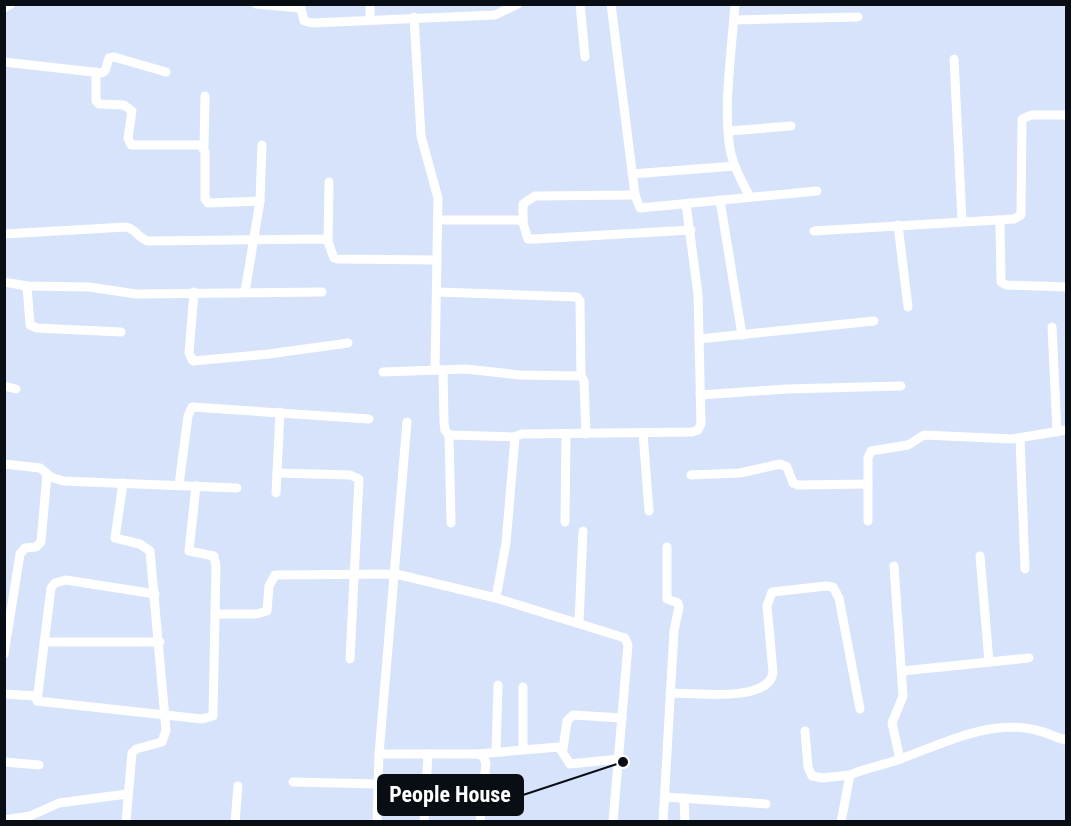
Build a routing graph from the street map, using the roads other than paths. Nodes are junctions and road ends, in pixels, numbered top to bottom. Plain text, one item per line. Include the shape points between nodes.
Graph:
1 (11, 4) edge
2 (256, 4) edge
3 (370, 4) edge
4 (518, 4) edge
5 (580, 4) edge
6 (611, 4) edge
7 (735, 4) edge
8 (300, 6) edge
9 (4, 8) edge
10 (507, 8) edge
11 (414, 17) junction
12 (858, 17) dead end
13 (370, 19) junction
14 (734, 20) junction
15 (585, 57) dead end
16 (954, 59) dead end
17 (4, 62) edge
18 (96, 72) junction
19 (166, 72) dead end
20 (205, 96) dead end
21 (1066, 116) edge
22 (791, 126) dead end
23 (729, 131) junction
24 (262, 145) dead end
25 (204, 147) junction
26 (735, 166) junction
27 (632, 174) junction
28 (329, 182) dead end
29 (817, 192) dead end
30 (635, 195) junction
31 (750, 197) junction
32 (720, 200) junction
33 (260, 201) junction
34 (686, 204) junction
35 (438, 220) junction
36 (962, 220) junction
37 (997, 220) junction
38 (523, 223) junction
39 (898, 225) junction
40 (691, 230) junction
41 (814, 231) dead end
42 (4, 234) edge
43 (253, 242) junction
44 (328, 242) junction
45 (437, 260) junction
46 (4, 282) edge
47 (27, 286) junction
48 (1066, 286) edge
49 (194, 292) junction
50 (245, 292) junction
51 (322, 292) dead end
52 (437, 292) junction
53 (908, 307) dead end
54 (874, 321) dead end
55 (1052, 327) dead end
56 (121, 332) dead end
57 (742, 334) junction
58 (699, 339) junction
59 (348, 343) dead end
60 (439, 370) junction
61 (383, 372) dead end
62 (581, 376) junction
63 (4, 386) edge
64 (901, 386) dead end
65 (16, 389) dead end
66 (700, 395) junction
67 (280, 412) junction
68 (369, 418) dead end
69 (407, 422) dead end
70 (1062, 431) edge
71 (644, 433) junction
72 (566, 434) junction
73 (586, 434) junction
74 (449, 435) junction
75 (515, 437) junction
76 (1020, 438) junction
77 (4, 464) edge
78 (277, 473) junction
79 (47, 474) junction
80 (691, 476) dead end
81 (123, 483) junction
82 (868, 484) junction
83 (179, 485) junction
84 (196, 486) junction
85 (237, 488) dead end
86 (276, 493) dead end
87 (649, 511) dead end
88 (868, 521) dead end
89 (566, 522) dead end
90 (451, 523) dead end
91 (583, 531) dead end
92 (667, 547) dead end
93 (980, 556) dead end
94 (894, 566) dead end
95 (1025, 569) dead end
96 (355, 574) junction
97 (396, 574) junction
98 (155, 594) junction
99 (496, 598) junction
100 (215, 614) junction
101 (579, 622) junction
102 (44, 642) junction
103 (160, 642) junction
104 (4, 654) edge
105 (1029, 658) dead end
106 (350, 659) dead end
107 (989, 662) junction
108 (902, 671) junction
109 (498, 685) dead end
110 (523, 687) dead end
111 (670, 693) junction
112 (4, 694) edge
113 (36, 696) junction
114 (860, 709) dead end
115 (164, 714) junction
116 (622, 718) junction
117 (805, 731) dead end
118 (1066, 740) edge
119 (523, 749) junction
120 (563, 749) junction
121 (496, 752) junction
122 (379, 754) junction
123 (428, 754) junction
124 (477, 754) junction
125 (619, 759) junction
126 (900, 759) junction
127 (4, 762) edge
128 (39, 765) dead end
129 (850, 775) junction
130 (293, 782) dead end
131 (378, 784) junction
132 (238, 786) dead end
133 (127, 794) junction
134 (665, 797) junction
135 (684, 798) junction
136 (425, 801) junction
137 (482, 803) junction
138 (766, 804) dead end
139 (4, 820) edge
140 (126, 822) edge
141 (235, 822) edge
142 (377, 822) edge
143 (424, 822) edge
144 (480, 822) edge
145 (613, 822) edge
146 (663, 822) edge
147 (685, 822) edge
148 (841, 822) edge

1 - 9 street
2 - 8 street
3 - 13 street
4 - 10 street
5 - 15 street
6 - 27 street
7 - 14 street
8 - 13 street via 304,21 312,23
10 - 11 street via 463,17
11 - 13 street
11 - 35 street via 421,136 437,186
12 - 14 street
14 - 23 street
16 - 36 street
17 - 18 street
18 - 19 street via 105,71 109,58 114,57
18 - 25 street via 96,101 124,105 132,111 128,138 131,146
20 - 25 street
21 - 37 street via 1031,115 1022,119 1021,215
22 - 23 street
23 - 26 street
24 - 33 street
25 - 33 street via 208,203
26 - 27 street
26 - 31 street
27 - 30 street
28 - 44 street
29 - 31 street
30 - 34 street via 640,208
30 - 38 street via 535,196 524,204
31 - 32 street
32 - 34 street
32 - 57 street
33 - 43 street
34 - 40 street
35 - 38 street via 512,218
35 - 45 street
36 - 37 street
36 - 39 street
37 - 48 street via 1001,282
38 - 40 street via 528,239 535,240
39 - 41 street
39 - 53 street
40 - 58 street
42 - 43 street via 126,227 148,241
43 - 44 street
43 - 50 street
44 - 45 street via 338,259
45 - 52 street
46 - 47 street
47 - 49 street via 89,287 136,294
47 - 56 street via 30,325
49 - 50 street
49 - 59 street via 189,353 193,361
50 - 51 street
52 - 60 street
52 - 62 street via 577,297
54 - 57 street
55 - 70 street
57 - 58 street
58 - 66 street
60 - 61 street
60 - 62 street
60 - 74 street via 444,430
62 - 73 street
63 - 65 street
64 - 66 street
66 - 71 street via 698,430
67 - 68 street
67 - 78 street
67 - 83 street via 192,407
69 - 97 street
70 - 76 street
71 - 73 street
71 - 87 street
72 - 73 street
72 - 75 street
72 - 89 street
74 - 75 street
74 - 90 street
75 - 99 street via 506,543
76 - 82 street via 924,435 908,445 878,448 868,458
76 - 95 street
77 - 79 street via 40,468
78 - 86 street
78 - 96 street via 350,475 359,479
79 - 81 street via 63,481
79 - 104 street via 41,542 20,554
80 - 82 street via 740,473 780,464 798,485
81 - 83 street
81 - 98 street via 116,538 150,551
82 - 88 street
83 - 84 street
84 - 85 street
84 - 100 street via 189,551 209,554 216,560
91 - 101 street
92 - 111 street via 666,596 679,607
93 - 107 street
94 - 108 street
96 - 97 street
96 - 100 street via 275,575 268,586 267,611
96 - 106 street
97 - 99 street
97 - 122 street
98 - 102 street via 60,581 51,588
98 - 103 street
99 - 101 street
100 - 115 street via 213,716 202,719
101 - 116 street via 625,638 628,645
102 - 103 street
102 - 113 street
103 - 115 street
105 - 107 street
107 - 108 street
108 - 126 street via 903,696 892,723
109 - 121 street
110 - 119 street
111 - 114 street via 745,693 768,685 773,672 769,596 772,592 826,586 832,587 839,598
111 - 134 street
112 - 113 street
113 - 115 street via 42,704
115 - 133 street via 166,730 162,742 132,753
116 - 120 street via 573,715 567,721
116 - 125 street
117 - 129 street via 812,776
118 - 126 street via 1035,730 994,729 956,737
119 - 120 street
119 - 121 street
120 - 125 street via 570,764
121 - 124 street
122 - 123 street
122 - 131 street
123 - 124 street
123 - 136 street
124 - 137 street via 486,763
125 - 145 street
126 - 129 street
127 - 128 street
129 - 148 street
130 - 131 street
131 - 142 street
132 - 141 street
133 - 139 street via 58,803 30,816
133 - 140 street
134 - 135 street
134 - 146 street
135 - 138 street
135 - 147 street
136 - 137 street
136 - 143 street
137 - 144 street

